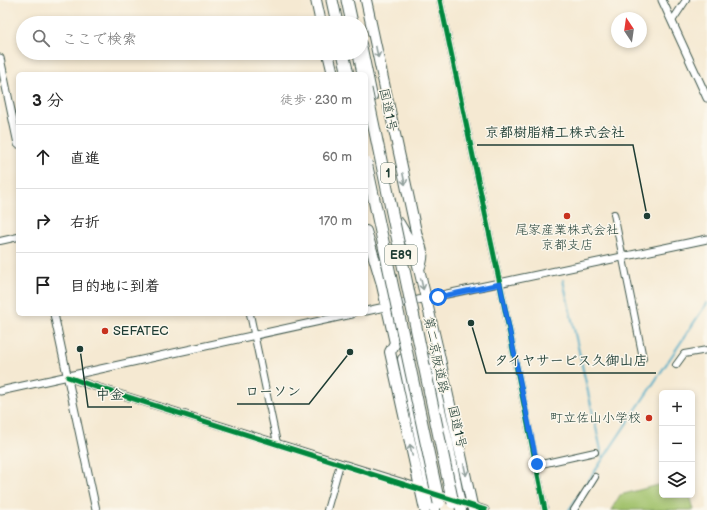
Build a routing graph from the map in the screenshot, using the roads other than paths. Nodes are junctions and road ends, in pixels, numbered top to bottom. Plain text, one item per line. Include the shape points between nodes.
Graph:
1 (316, 0) edge
2 (327, 0) edge
3 (332, 0) edge
4 (348, 0) edge
5 (352, 0) edge
6 (366, 0) edge
7 (440, 0) edge
8 (662, 0) edge
9 (686, 0) edge
10 (319, 16) edge
11 (330, 16) edge
12 (335, 16) edge
13 (351, 16) edge
14 (355, 16) edge
15 (672, 21) junction
16 (0, 58) edge
17 (330, 60) edge
18 (341, 60) edge
19 (345, 60) edge
20 (360, 60) edge
21 (364, 60) edge
22 (333, 72) edge
23 (344, 72) edge
24 (348, 72) edge
25 (363, 72) edge
26 (367, 72) edge
27 (368, 77) edge
28 (368, 98) edge
29 (707, 98) edge
30 (16, 134) edge
31 (368, 171) edge
32 (368, 182) edge
33 (614, 214) dead end
34 (399, 223) junction
35 (16, 237) edge
36 (380, 237) junction
37 (368, 238) edge
38 (707, 239) edge
39 (0, 241) edge
40 (373, 257) junction
41 (622, 258) junction
42 (419, 268) junction
43 (500, 284) junction
44 (420, 300) junction
45 (391, 306) junction
46 (368, 311) edge
47 (54, 316) edge
48 (250, 316) edge
49 (342, 316) edge
50 (255, 334) junction
51 (395, 343) junction
52 (438, 350) junction
53 (707, 350) edge
54 (643, 358) dead end
55 (676, 365) dead end
56 (430, 368) junction
57 (406, 376) junction
58 (68, 377) junction
59 (0, 391) edge
60 (277, 443) junction
61 (595, 452) dead end
62 (340, 464) junction
63 (537, 464) junction
64 (595, 476) dead end
65 (419, 488) junction
66 (430, 491) junction
67 (458, 507) edge
68 (473, 508) edge
69 (96, 510) edge
70 (326, 510) edge
71 (425, 510) edge
72 (434, 510) edge
73 (441, 510) edge
74 (486, 510) edge
75 (545, 510) edge
76 (574, 510) edge

1 - 10 highway
2 - 11 highway
3 - 12 highway
4 - 13 highway
5 - 14 highway
6 -> 42 highway via 421,247 423,259
7 - 43 street
8 - 15 street
9 - 15 street
15 - 29 street
16 - 30 street
17 - 22 highway
18 - 23 highway
19 - 24 highway
20 - 25 highway
21 - 26 highway, 国道1号 / 1
27 - 34 highway, 国道1号 / 1
28 - 67 highway, 第二京阪道路 / E89, bridge
31 - 73 highway, E89, bridge
32 - 36 highway, 1
33 - 41 street
34 - 42 highway via 413,247
34 - 44 highway, 国道1号 / 1
35 - 39 street
36 - 40 highway
36 - 45 highway, 1
37 - 40 highway
38 - 41 street
40 - 45 highway
41 - 43 street
41 - 54 street
42 -> 44 highway
43 - 44 street
43 - 63 street
44 - 45 street
44 - 52 highway
44 - 56 highway, 国道1号 / 1
45 - 46 street
45 - 51 highway
45 - 57 highway, 1
47 - 58 street
48 - 50 street
49 - 50 street
50 - 58 street
50 - 60 street
51 - 57 highway
65 -> 51 highway via 390,352
52 - 56 highway
52 -> 68 highway
53 - 55 street via 684,354
56 - 67 highway, 国道1号 / 1 via 448,443
57 - 66 highway, 1
58 - 59 street
58 - 60 street
58 - 69 street
60 - 62 street
61 - 63 street
62 - 65 street
62 - 70 street
63 - 75 street
64 - 76 street
65 - 66 street
65 - 71 highway
66 - 67 street
66 - 72 highway, 1
67 - 68 street
68 - 74 street

